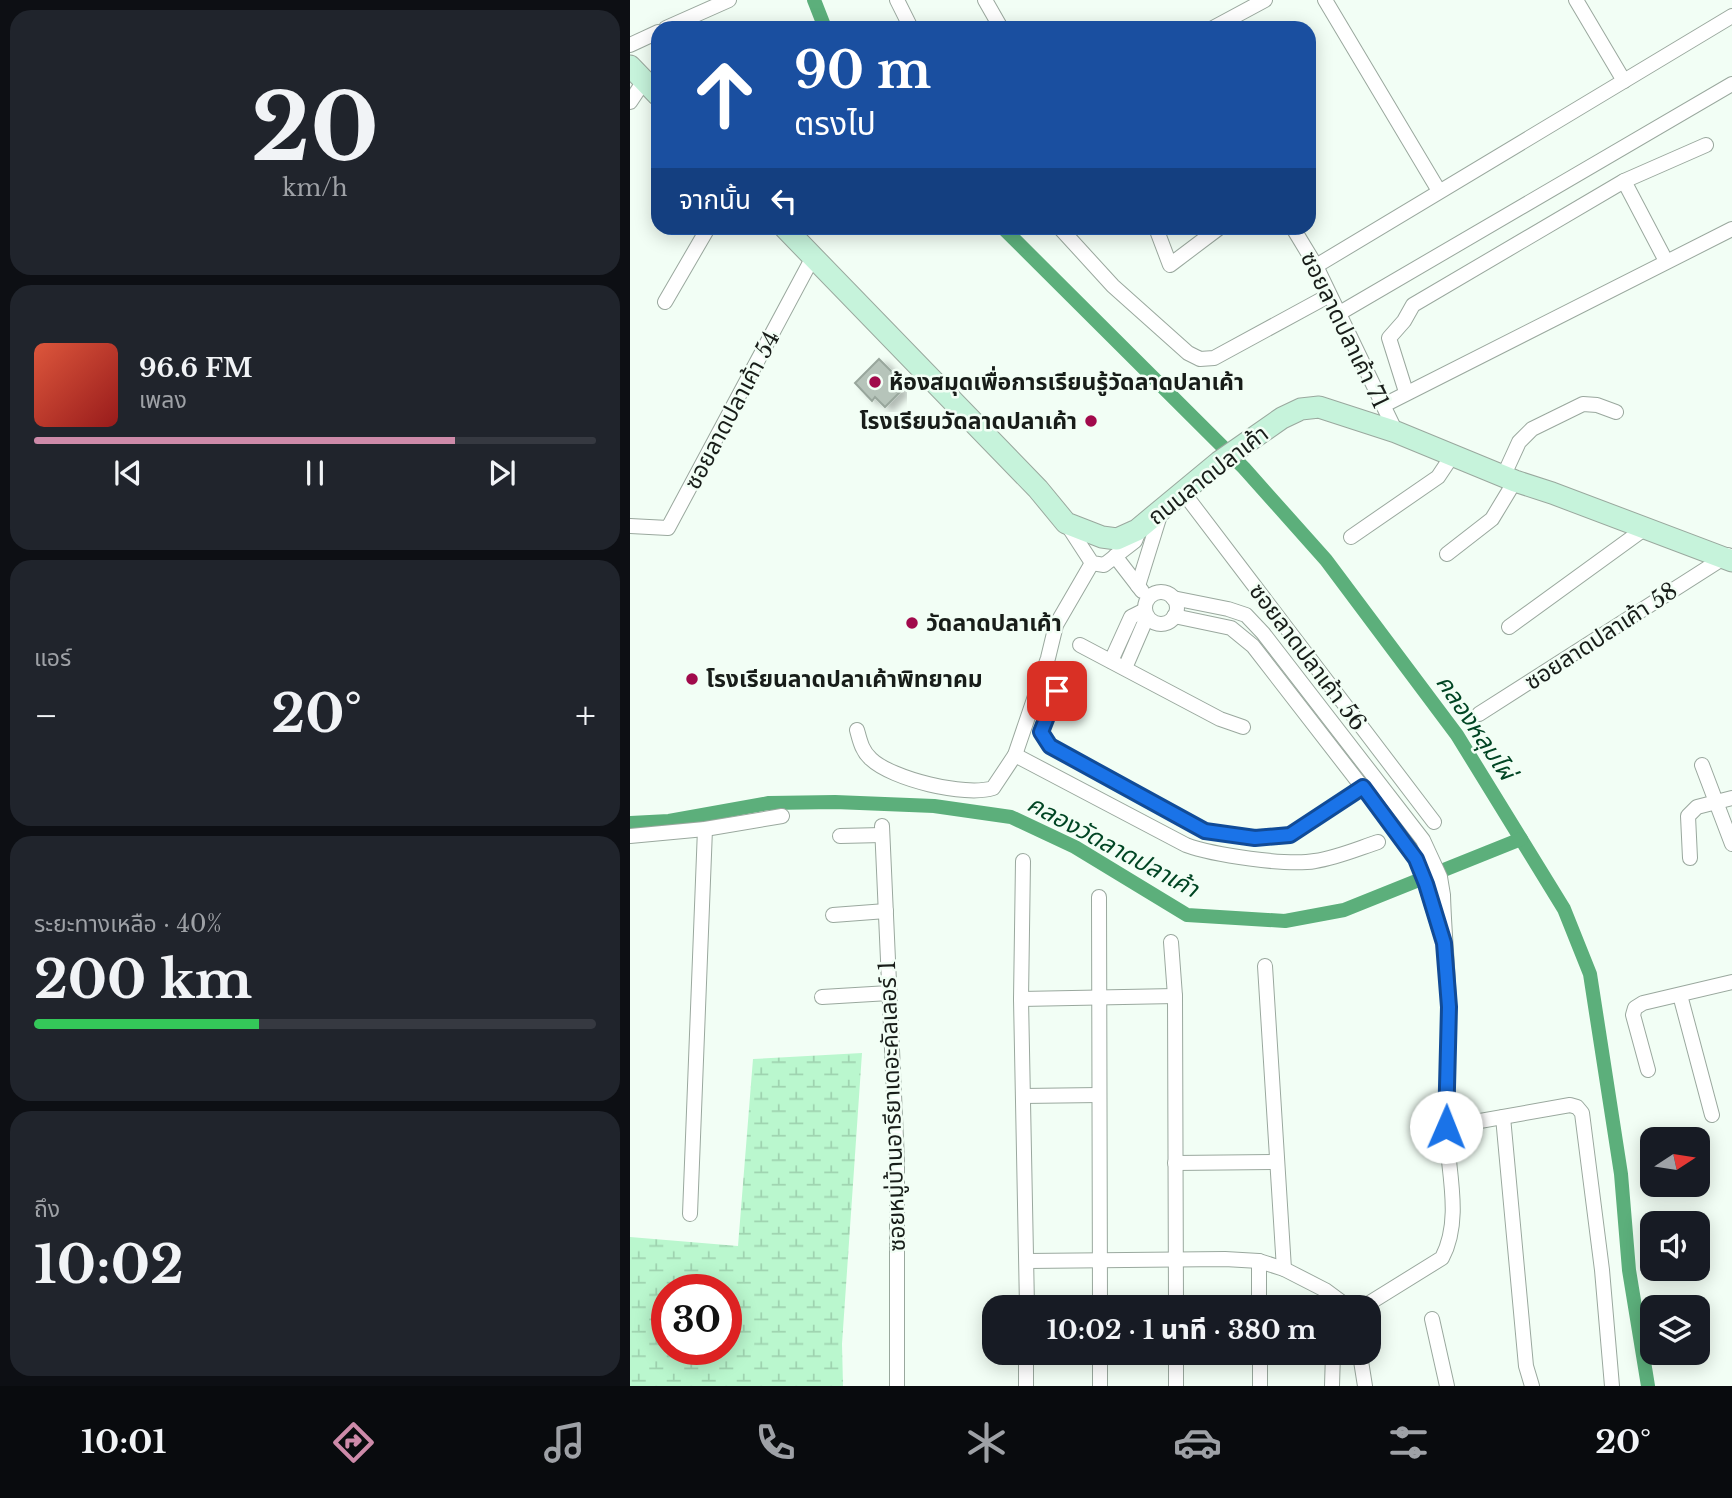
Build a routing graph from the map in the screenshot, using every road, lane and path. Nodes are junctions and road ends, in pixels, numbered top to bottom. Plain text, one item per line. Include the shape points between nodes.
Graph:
1 (729, 0) edge
2 (897, 0) edge
3 (985, 0) edge
4 (1265, 0) edge
5 (1325, 0) edge
6 (1576, 0) edge
7 (1732, 16) edge
8 (685, 21) edge
9 (908, 21) edge
10 (997, 21) edge
11 (1226, 21) edge
12 (651, 36) edge
13 (630, 46) edge
14 (644, 81) edge
15 (1624, 81) junction
16 (1732, 84) edge
17 (630, 102) edge
18 (1706, 145) dead end
19 (1624, 181) junction
20 (1439, 191) junction
21 (1732, 229) edge
22 (704, 235) edge
23 (792, 235) edge
24 (1066, 235) edge
25 (1159, 235) edge
26 (1210, 235) edge
27 (1297, 235) edge
28 (813, 257) junction
29 (1666, 261) junction
30 (1316, 266) junction
31 (1328, 296) junction
32 (665, 302) dead end
33 (1338, 314) junction
34 (1406, 392) junction
35 (1384, 405) junction
36 (1616, 412) dead end
37 (1396, 432) junction
38 (1451, 456) junction
39 (1509, 479) junction
40 (1183, 492) junction
41 (1161, 511) junction
42 (1066, 523) junction
43 (630, 526) edge
44 (1141, 527) junction
45 (1644, 529) junction
46 (1351, 537) dead end
47 (1447, 554) dead end
48 (1115, 556) junction
49 (1729, 557) edge
50 (1092, 563) junction
51 (1138, 586) junction
52 (1173, 598) junction
53 (1147, 609) junction
54 (1174, 616) junction
55 (1509, 627) dead end
56 (1080, 645) dead end
57 (1111, 661) junction
58 (1125, 668) junction
59 (1057, 691) dead end
60 (1479, 714) dead end
61 (1243, 727) dead end
62 (857, 730) dead end
63 (1015, 755) junction
64 (1702, 765) dead end
65 (1363, 787) junction
66 (1732, 798) edge
67 (1715, 803) junction
68 (782, 816) dead end
69 (1434, 822) dead end
70 (705, 829) junction
71 (630, 836) edge
72 (839, 836) dead end
73 (1378, 842) dead end
74 (1732, 844) edge
75 (1690, 858) dead end
76 (1023, 861) dead end
77 (1436, 896) junction
78 (1099, 897) dead end
79 (886, 911) junction
80 (833, 915) dead end
81 (1171, 942) dead end
82 (1265, 966) dead end
83 (1732, 982) edge
84 (889, 993) junction
85 (1679, 995) junction
86 (1098, 996) junction
87 (1175, 996) junction
88 (822, 997) dead end
89 (1021, 999) junction
90 (1648, 1070) dead end
91 (1099, 1095) junction
92 (1023, 1096) junction
93 (1712, 1115) dead end
94 (1503, 1117) junction
95 (1446, 1127) junction
96 (1276, 1162) junction
97 (1175, 1163) junction
98 (690, 1214) dead end
99 (1176, 1259) junction
100 (1100, 1260) junction
101 (1027, 1261) junction
102 (1259, 1261) junction
103 (1284, 1269) junction
104 (1027, 1295) edge
105 (1100, 1295) edge
106 (1176, 1295) edge
107 (1259, 1295) edge
108 (1332, 1295) edge
109 (1381, 1296) edge
110 (1432, 1319) dead end
111 (1027, 1365) edge
112 (1100, 1365) edge
113 (1176, 1365) edge
114 (1260, 1365) edge
115 (1333, 1365) edge
116 (1362, 1365) edge
117 (897, 1386) edge
118 (1026, 1386) edge
119 (1100, 1386) edge
120 (1176, 1386) edge
121 (1260, 1386) edge
122 (1332, 1386) edge
123 (1365, 1386) edge
124 (1447, 1386) edge
125 (1532, 1386) edge
126 (1612, 1386) edge

1 - 8 street
2 - 9 street
3 - 10 street
4 - 11 street
5 - 20 street
6 - 15 street
7 - 15 street
12 - 13 street
14 - 17 street
15 - 20 street
16 - 33 street
18 - 19 street
19 - 29 street
19 - 34 street via 1413,304 1388,338
20 - 30 street
21 - 29 street
22 - 32 street
23 - 28 main road
24 - 31 street via 1113,286 1200,359 1214,358
25 - 26 street via 1170,265
27 - 30 street, ซอยลาดปลาเค้า 71
28 - 42 main road
28 - 43 street, ซอยลาดปลาเค้า 54 via 668,528
29 - 34 street
30 - 31 street, ซอยลาดปลาเค้า 71
31 - 33 street, ซอยลาดปลาเค้า 71
33 - 35 street, ซอยลาดปลาเค้า 71
34 - 35 street
35 - 37 street, ซอยลาดปลาเค้า 71
36 - 39 street via 1583,404 1532,429 1519,442
37 - 38 main road, ถนนลาดปลาเค้า
37 - 40 main road, ถนนลาดปลาเค้า via 1310,407 1282,418
38 - 39 main road, ถนนลาดปลาเค้า
38 - 46 street via 1437,477
39 - 45 main road, ถนนลาดปลาเค้า
39 - 47 street via 1492,519
40 - 41 main road, ถนนลาดปลาเค้า
40 - 69 street, ซอยลาดปลาเค้า 56
41 - 44 main road, ถนนลาดปลาเค้า
41 - 51 street
42 - 44 main road, ถนนลาดปลาเค้า via 1110,539
42 - 50 street
44 - 48 street via 1135,541
45 - 49 main road, ถนนลาดปลาเค้า
45 - 55 street
48 - 50 street via 1104,565
48 - 51 street
49 - 60 street, ซอยลาดปลาเค้า 58
50 - 63 street via 1056,625
51 - 53 street
52 - 53 street via 1160,593
52 - 54 street
52 - 77 street via 1228,608 1246,615 1263,633 1423,840 1440,877
53 - 54 street via 1151,621 1161,624
53 - 57 street via 1131,617
53 - 58 street
54 - 65 street via 1231,628 1253,646
56 - 57 street
57 - 58 street
58 - 61 street
59 - 65 street via 1041,732 1050,746 1205,831 1255,838 1290,835
62 - 63 street via 860,746 872,761 926,784 978,791 993,788
63 - 73 street via 1201,851 1294,863
64 - 67 street
65 - 77 street via 1416,859
66 - 67 street
67 - 74 street
67 - 75 street via 1693,809 1688,816
68 - 70 street
70 - 71 street
70 - 98 street
72 - 79 street, ซอยหมู่บ้านอารียาเดอะคัลเลอร์ 1 via 882,831
76 - 89 street
77 - 95 street via 1449,1007
78 - 86 street
79 - 80 street
79 - 84 street, ซอยหมู่บ้านอารียาเดอะคัลเลอร์ 1
81 - 87 street
82 - 96 street
83 - 85 street
84 - 88 street
84 - 117 street, ซอยหมู่บ้านอารียาเดอะคัลเลอร์ 1 via 897,1161
85 - 90 street via 1643,1003 1633,1011
85 - 93 street
86 - 87 street
86 - 89 street
86 - 91 street
87 - 97 street
89 - 92 street
91 - 92 street
91 - 100 street
92 - 101 street
94 - 95 street
94 - 125 street via 1526,1366
94 - 126 street via 1570,1105 1582,1113
95 - 109 street via 1452,1215 1448,1247 1442,1258
96 - 97 street
96 - 103 street
97 - 99 street
99 - 100 street
99 - 102 street
99 - 106 street
100 - 101 street
100 - 105 street
101 - 104 street
102 - 103 street
102 - 107 street
103 - 108 street
110 - 124 street
111 - 118 street
112 - 119 street
113 - 120 street
114 - 121 street
115 - 122 street
116 - 123 street

